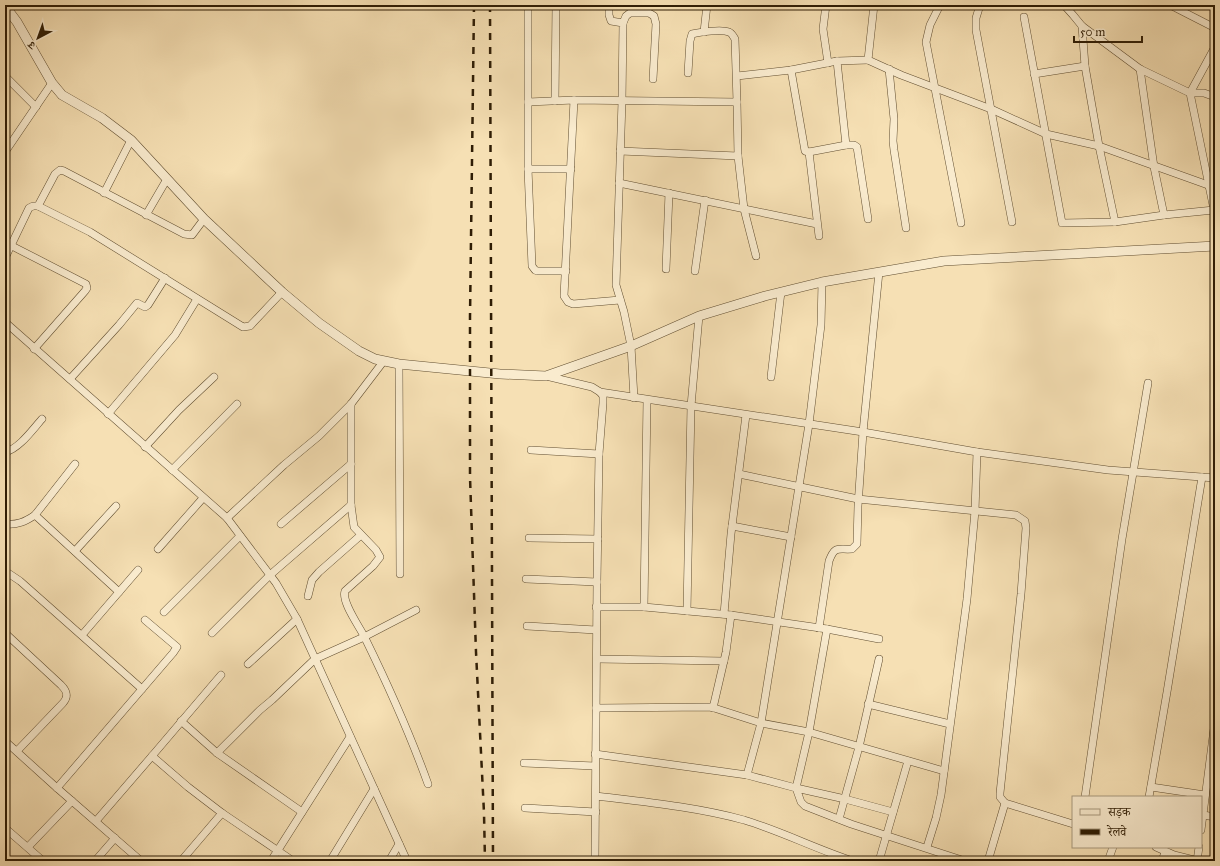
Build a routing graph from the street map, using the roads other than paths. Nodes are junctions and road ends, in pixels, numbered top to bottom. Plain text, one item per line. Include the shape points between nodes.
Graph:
1 (528, 5) edge
2 (556, 5) edge
3 (609, 5) edge
4 (707, 5) edge
5 (826, 5) edge
6 (874, 5) edge
7 (940, 5) edge
8 (980, 5) edge
9 (1064, 5) edge
10 (1170, 5) edge
11 (5, 6) edge
12 (650, 9) edge
13 (1024, 17) dead end
14 (623, 22) junction
15 (1082, 26) junction
16 (1215, 28) edge
17 (704, 32) junction
18 (1215, 48) edge
19 (868, 60) junction
20 (837, 61) junction
21 (828, 63) junction
22 (1085, 66) junction
23 (889, 69) junction
24 (1140, 69) junction
25 (791, 70) junction
26 (688, 73) dead end
27 (1034, 74) junction
28 (5, 76) edge
29 (737, 76) junction
30 (653, 79) dead end
31 (52, 83) junction
32 (936, 87) junction
33 (1190, 93) junction
34 (1215, 97) edge
35 (574, 100) junction
36 (555, 101) junction
37 (622, 101) junction
38 (528, 102) junction
39 (737, 102) junction
40 (36, 106) junction
41 (991, 109) junction
42 (1046, 134) junction
43 (130, 140) junction
44 (846, 145) junction
45 (1099, 146) junction
46 (620, 151) junction
47 (5, 152) edge
48 (809, 152) junction
49 (738, 156) junction
50 (1154, 167) junction
51 (528, 169) junction
52 (571, 169) junction
53 (167, 179) junction
54 (619, 183) junction
55 (1208, 186) junction
56 (104, 193) junction
57 (669, 193) junction
58 (705, 200) junction
59 (38, 206) junction
60 (744, 209) junction
61 (1214, 210) edge
62 (146, 215) junction
63 (1164, 216) junction
64 (204, 219) junction
65 (868, 219) dead end
66 (1012, 222) dead end
67 (1115, 222) junction
68 (961, 223) dead end
69 (818, 224) junction
70 (906, 228) dead end
71 (819, 236) dead end
72 (10, 245) junction
73 (1215, 246) edge
74 (756, 256) dead end
75 (5, 258) edge
76 (666, 269) dead end
77 (566, 271) junction
78 (695, 272) dead end
79 (879, 272) junction
80 (165, 278) junction
81 (822, 282) junction
82 (282, 292) junction
83 (781, 292) junction
84 (197, 299) junction
85 (620, 300) junction
86 (699, 316) junction
87 (5, 322) edge
88 (631, 346) junction
89 (34, 348) junction
90 (383, 362) junction
91 (399, 364) junction
92 (546, 376) junction
93 (771, 376) dead end
94 (214, 377) dead end
95 (70, 379) junction
96 (1148, 383) dead end
97 (600, 392) junction
98 (634, 398) junction
99 (647, 400) junction
100 (237, 404) dead end
101 (351, 404) junction
102 (691, 406) junction
103 (108, 414) junction
104 (746, 414) junction
105 (42, 419) dead end
106 (809, 424) junction
107 (863, 432) junction
108 (145, 447) junction
109 (531, 450) dead end
110 (5, 452) edge
111 (977, 452) junction
112 (599, 454) junction
113 (75, 464) dead end
114 (351, 464) junction
115 (172, 470) junction
116 (1134, 472) junction
117 (739, 474) junction
118 (1202, 477) junction
119 (1215, 478) edge
120 (799, 486) junction
121 (203, 498) junction
122 (858, 499) junction
123 (351, 504) junction
124 (116, 506) dead end
125 (975, 511) junction
126 (35, 515) junction
127 (227, 518) junction
128 (5, 524) edge
129 (281, 524) dead end
130 (732, 526) junction
131 (361, 535) junction
132 (240, 536) junction
133 (791, 537) junction
134 (529, 538) dead end
135 (598, 539) junction
136 (158, 549) dead end
137 (74, 551) junction
138 (138, 570) dead end
139 (5, 571) edge
140 (400, 574) dead end
141 (270, 575) junction
142 (526, 579) dead end
143 (597, 582) junction
144 (119, 592) junction
145 (308, 596) dead end
146 (596, 607) junction
147 (644, 607) junction
148 (416, 610) dead end
149 (687, 610) junction
150 (164, 612) dead end
151 (728, 614) junction
152 (297, 619) junction
153 (145, 620) dead end
154 (778, 622) junction
155 (527, 626) dead end
156 (819, 628) junction
157 (827, 629) junction
158 (596, 630) junction
159 (5, 633) edge
160 (212, 633) dead end
161 (82, 635) junction
162 (364, 637) junction
163 (879, 639) dead end
164 (879, 658) dead end
165 (315, 659) junction
166 (597, 659) junction
167 (724, 661) junction
168 (248, 664) dead end
169 (221, 674) dead end
170 (142, 689) junction
171 (868, 704) junction
172 (596, 708) junction
173 (713, 708) junction
174 (181, 721) junction
175 (1215, 721) edge
176 (761, 722) junction
177 (950, 724) junction
178 (810, 732) junction
179 (350, 737) junction
180 (5, 741) edge
181 (859, 747) junction
182 (17, 751) junction
183 (217, 753) junction
184 (595, 754) junction
185 (152, 756) junction
186 (908, 761) junction
187 (524, 763) dead end
188 (1212, 765) edge
189 (596, 766) junction
190 (944, 771) junction
191 (747, 775) junction
192 (428, 784) dead end
193 (1150, 786) junction
194 (57, 788) junction
195 (796, 788) junction
196 (374, 789) junction
197 (1206, 795) junction
198 (596, 796) junction
199 (1085, 796) edge
200 (1149, 796) edge
201 (845, 799) junction
202 (72, 801) junction
203 (1005, 803) junction
204 (524, 808) dead end
205 (302, 812) junction
206 (596, 812) junction
207 (893, 812) junction
208 (222, 813) junction
209 (1203, 816) junction
210 (1215, 817) edge
211 (840, 819) junction
212 (96, 822) junction
213 (1202, 823) edge
214 (1072, 824) edge
215 (5, 828) edge
216 (886, 835) junction
217 (115, 838) junction
218 (399, 844) junction
219 (28, 847) junction
220 (927, 848) junction
221 (1113, 848) edge
222 (1158, 848) edge
223 (1199, 848) edge
224 (277, 851) junction
225 (1165, 852) junction
226 (829, 853) junction
227 (43, 861) edge
228 (95, 861) edge
229 (141, 861) edge
230 (180, 861) edge
231 (271, 861) edge
232 (293, 861) edge
233 (330, 861) edge
234 (388, 861) edge
235 (407, 861) edge
236 (596, 861) edge
237 (828, 861) edge
238 (853, 861) edge
239 (879, 861) edge
240 (965, 861) edge
241 (988, 861) edge
242 (1108, 861) edge
243 (1162, 861) edge
244 (1198, 861) edge

1 - 38 street
2 - 36 street
3 - 14 street via 608,15 611,22
4 - 17 street
5 - 21 street via 823,29
6 - 19 street
7 - 32 street via 930,25 926,42
8 - 41 street via 976,30
9 - 15 street
10 - 16 street
11 - 31 street
12 - 14 street via 630,13
12 - 30 street via 656,24
13 - 27 street
14 - 37 street
15 - 22 street
15 - 24 street
17 - 26 street via 695,33 690,37
17 - 29 street via 725,31 732,34 735,39
18 - 33 street
19 - 20 street
19 - 23 street
20 - 21 street
20 - 44 street
21 - 25 street
22 - 27 street
22 - 45 street
23 - 32 street
23 - 70 street via 894,119 893,141
24 - 33 street
24 - 50 street
25 - 29 street
25 - 48 street via 804,149
27 - 42 street
28 - 40 street
29 - 39 street
31 - 40 street
31 - 43 street via 62,95 102,118
32 - 41 street
32 - 68 street
33 - 34 street
33 - 55 street
35 - 36 street
35 - 37 street
35 - 52 street
36 - 38 street
37 - 39 street
37 - 46 street
38 - 51 street
39 - 49 street
40 - 47 street
41 - 42 street
41 - 66 street
42 - 45 street
42 - 67 street via 1062,223
43 - 53 street
43 - 56 street
44 - 48 street
44 - 65 street via 857,147
45 - 50 street
45 - 67 street
46 - 49 street
46 - 54 street
48 - 69 street
49 - 60 street
50 - 55 street
50 - 63 street
51 - 52 street
51 - 77 street via 533,268 537,271
52 - 77 street
53 - 62 street
53 - 64 street
54 - 57 street
54 - 85 street via 616,285
55 - 61 street
56 - 59 street via 60,170 55,174
56 - 62 street
57 - 58 street
57 - 76 street
58 - 60 street
58 - 78 street
59 - 72 street via 29,208
59 - 80 street via 90,232
60 - 69 street
60 - 74 street
61 - 63 street
62 - 64 street via 189,235 196,231
63 - 67 street
64 - 82 street
69 - 71 street
72 - 75 street
72 - 89 street via 86,284 87,288
73 - 79 street via 944,261
77 - 85 street via 564,296 570,304
79 - 81 street
79 - 107 street
80 - 84 street
80 - 95 street via 148,305 145,307 137,303
81 - 83 street
81 - 106 street via 821,325
82 - 84 street via 247,328
82 - 90 street via 319,323 359,351
83 - 86 street
83 - 93 street
84 - 103 street via 175,335
85 - 88 street
86 - 88 street
86 - 102 street
87 - 89 street
88 - 92 street
88 - 98 street
89 - 95 street
90 - 91 street
90 - 101 street
91 - 92 street
91 - 140 street
92 - 97 street via 592,387
94 - 108 street
95 - 103 street
96 - 116 street
97 - 98 street
97 - 112 street via 603,403
98 - 99 street
99 - 102 street
99 - 147 street
100 - 115 street
101 - 114 street
101 - 127 street
102 - 104 street
102 - 149 street
103 - 108 street
104 - 106 street
104 - 117 street
105 - 110 street via 17,446
106 - 107 street
106 - 120 street
107 - 111 street
107 - 122 street
108 - 115 street
109 - 112 street
111 - 116 street
111 - 125 street
112 - 135 street
113 - 126 street
114 - 123 street
114 - 129 street
115 - 121 street
116 - 118 street
116 - 199 street
117 - 120 street
117 - 130 street
118 - 119 street
118 - 193 street
120 - 122 street
120 - 133 street
121 - 127 street
121 - 136 street
122 - 125 street
122 - 156 street via 857,544 852,549 835,549 831,554
123 - 131 street via 354,526
123 - 141 street
124 - 137 street
125 - 177 street via 967,599
125 - 203 street via 1016,514 1026,521 1000,793
126 - 128 street via 18,524
126 - 137 street
127 - 132 street
130 - 133 street
130 - 151 street
131 - 145 street via 312,580
131 - 162 street via 380,557 343,596
132 - 141 street
132 - 150 street
133 - 154 street
134 - 135 street
135 - 143 street
137 - 144 street
138 - 144 street
139 - 161 street
141 - 152 street
141 - 160 street
142 - 143 street
143 - 146 street
144 - 161 street
146 - 147 street
146 - 158 street
147 - 149 street
148 - 162 street
149 - 151 street
151 - 154 street
151 - 167 street
152 - 165 street
152 - 168 street
153 - 170 street via 177,646
154 - 156 street
154 - 176 street
155 - 158 street
156 - 157 street
157 - 163 street
157 - 178 street
158 - 166 street
159 - 182 street via 67,692 63,703
161 - 170 street
162 - 165 street
162 - 192 street via 412,741
164 - 171 street
165 - 179 street
165 - 183 street
166 - 167 street
166 - 172 street
167 - 173 street
169 - 174 street
170 - 194 street
171 - 177 street
171 - 181 street
172 - 173 street
172 - 184 street
173 - 176 street
174 - 183 street
174 - 185 street
175 - 188 street
176 - 178 street
176 - 191 street
177 - 190 street
178 - 181 street
178 - 195 street
179 - 196 street
179 - 205 street
180 - 182 street
181 - 186 street
181 - 201 street
182 - 194 street
183 - 205 street
184 - 189 street
184 - 191 street
185 - 208 street
185 - 212 street
186 - 190 street
186 - 207 street
187 - 189 street
188 - 197 street
189 - 198 street
190 - 220 street via 939,803
191 - 195 street
193 - 197 street
193 - 200 street
194 - 202 street
195 - 201 street
195 - 211 street via 802,804
196 - 218 street
196 - 233 street
197 - 209 street
198 - 206 street
198 - 226 street via 737,819
201 - 207 street
201 - 211 street
202 - 212 street
202 - 219 street
203 - 214 street
203 - 241 street
204 - 206 street
205 - 224 street
206 - 236 street
207 - 216 street
208 - 224 street
208 - 230 street
209 - 210 street
209 - 213 street
211 - 216 street
212 - 217 street
215 - 219 street
216 - 220 street
216 - 239 street
217 - 228 street
217 - 229 street
218 - 234 street
218 - 235 street
219 - 227 street
220 - 240 street
221 - 242 street
222 - 225 street
223 - 244 street
224 - 231 street
224 - 232 street
225 - 243 street
225 - 244 street
226 - 237 street
226 - 238 street

